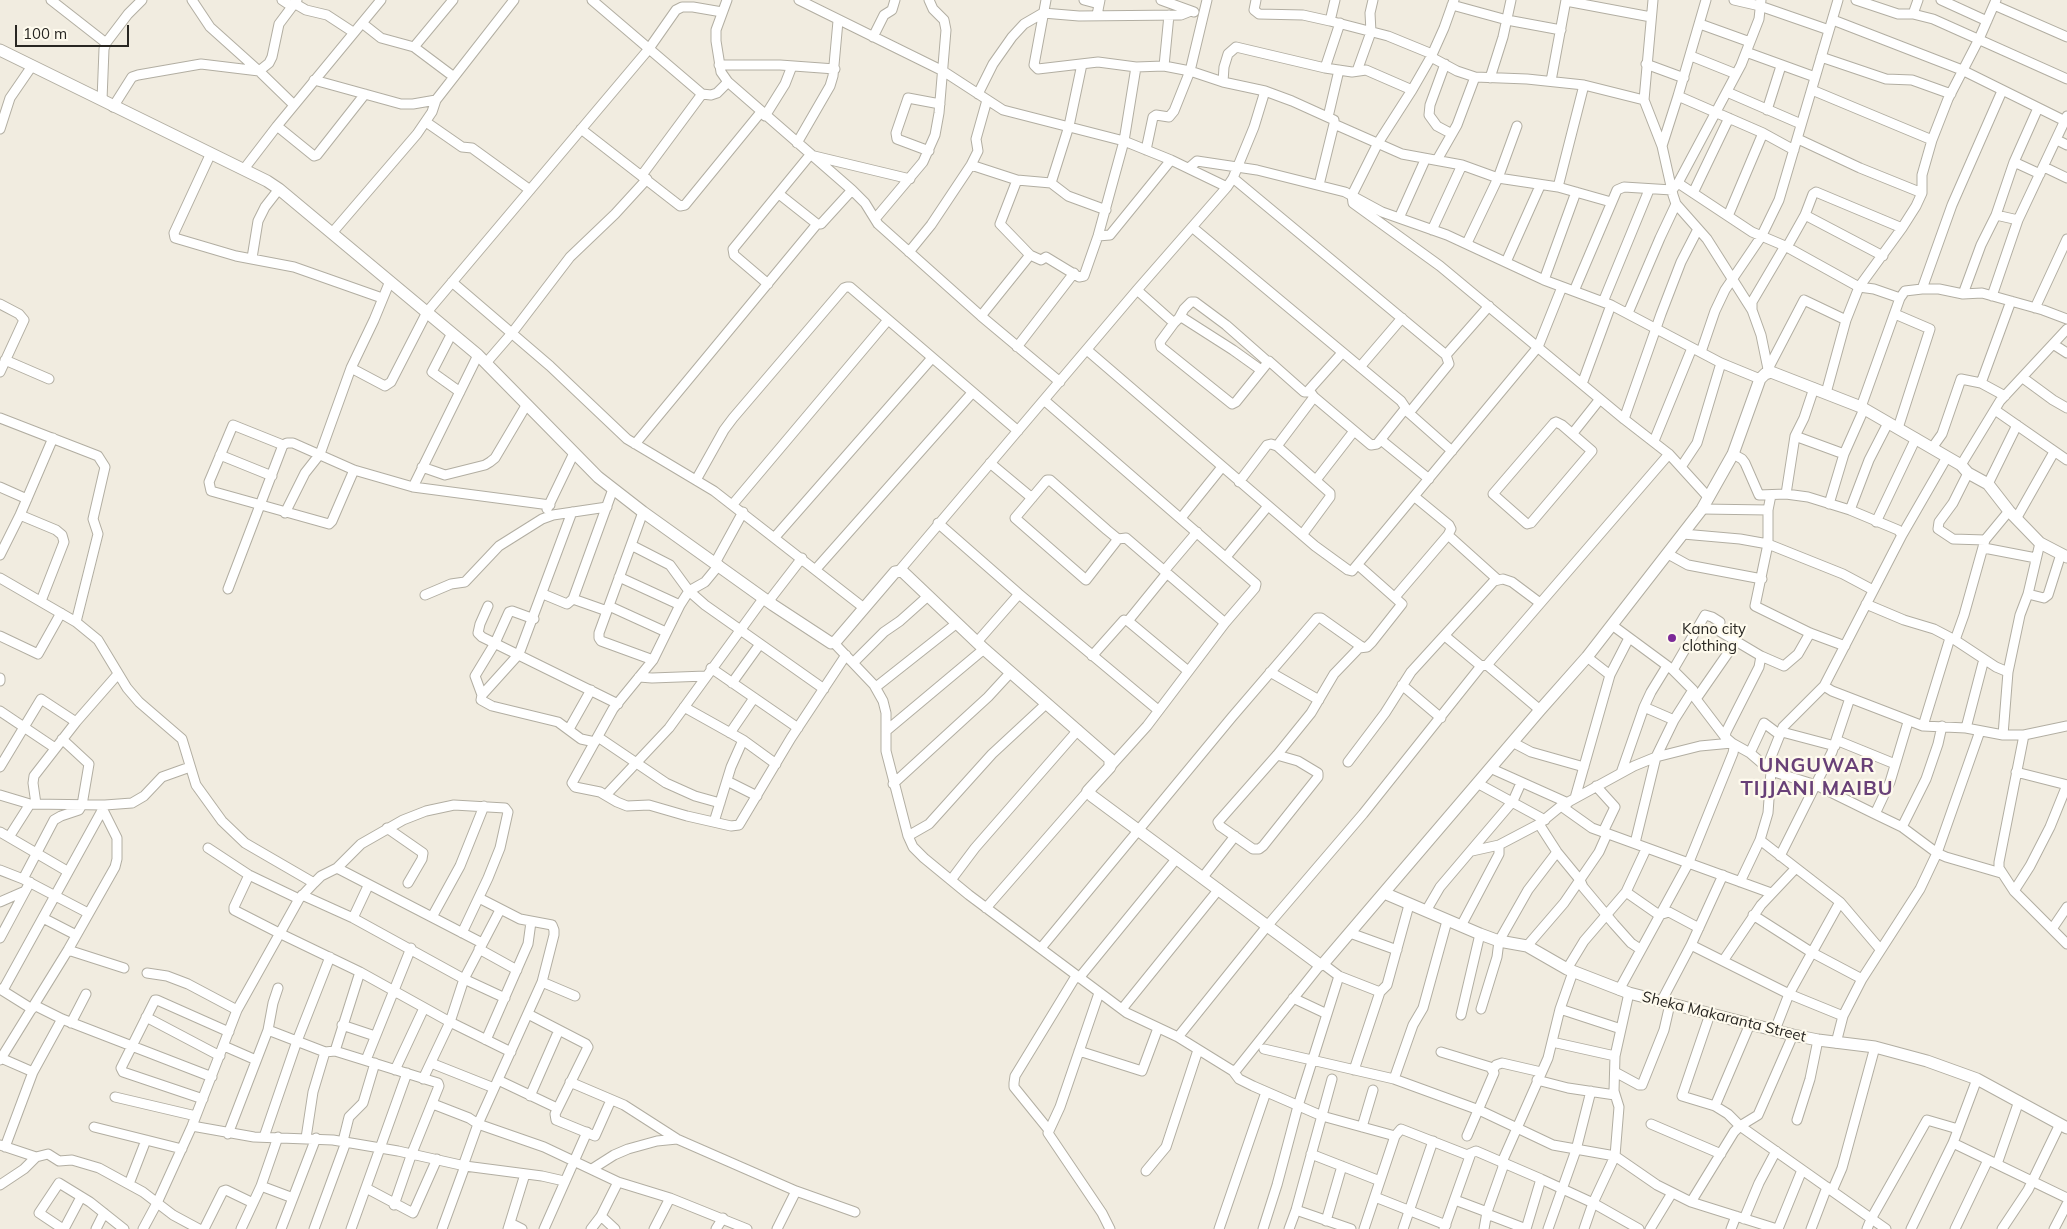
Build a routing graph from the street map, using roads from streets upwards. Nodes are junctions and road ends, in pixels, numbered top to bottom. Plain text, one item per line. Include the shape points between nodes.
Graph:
1 (51, 0) edge
2 (142, 0) edge
3 (192, 0) edge
4 (282, 0) edge
5 (381, 0) edge
6 (453, 0) edge
7 (514, 0) edge
8 (592, 0) edge
9 (727, 0) edge
10 (799, 0) edge
11 (895, 0) edge
12 (929, 0) edge
13 (1046, 0) edge
14 (1084, 0) edge
15 (1161, 0) edge
16 (1207, 0) edge
17 (1256, 0) edge
18 (1335, 0) edge
19 (1373, 0) edge
20 (1511, 0) edge
21 (1653, 0) edge
22 (1706, 0) edge
23 (1734, 0) edge
24 (1838, 0) edge
25 (1856, 0) edge
26 (1918, 0) edge
27 (1942, 0) edge
28 (1566, 1) edge
29 (1099, 2) edge
30 (1453, 2) edge
31 (1874, 2) edge
32 (1995, 2) edge
33 (294, 3) edge
34 (1760, 3) edge
35 (1191, 11) junction
36 (722, 12) junction
37 (1043, 12) junction
38 (1913, 14) junction
39 (1097, 15) junction
40 (1169, 15) junction
41 (1203, 16) junction
42 (1651, 17) junction
43 (1507, 20) junction
44 (1833, 20) junction
45 (838, 21) junction
46 (1330, 21) junction
47 (1987, 21) junction
48 (362, 23) junction
49 (1340, 24) junction
50 (1700, 24) junction
51 (1561, 30) junction
52 (1828, 30) junction
53 (353, 32) junction
54 (1371, 32) junction
55 (873, 37) junction
56 (2067, 37) edge
57 (1979, 39) junction
58 (1750, 42) junction
59 (106, 43) junction
60 (414, 47) junction
61 (0, 50) edge
62 (648, 50) junction
63 (1746, 52) junction
64 (1431, 56) junction
65 (1691, 56) junction
66 (1821, 57) junction
67 (1082, 64) junction
68 (1445, 64) junction
69 (1646, 64) junction
70 (720, 65) junction
71 (792, 66) junction
72 (1164, 66) junction
73 (1781, 66) junction
74 (34, 67) junction
75 (1136, 67) junction
76 (1325, 68) junction
77 (835, 69) junction
78 (943, 70) junction
79 (1190, 70) junction
80 (1340, 70) junction
81 (1357, 70) junction
82 (1962, 70) junction
83 (259, 71) junction
84 (1736, 74) junction
85 (454, 77) junction
86 (1475, 77) junction
87 (1815, 77) junction
88 (1490, 78) junction
89 (1684, 78) junction
90 (2067, 79) edge
91 (314, 80) junction
92 (1550, 81) junction
93 (728, 82) junction
94 (1223, 82) junction
95 (1584, 85) junction
96 (1412, 90) junction
97 (1812, 90) junction
98 (1265, 91) junction
99 (2002, 91) junction
100 (1727, 92) junction
101 (365, 94) junction
102 (702, 94) junction
103 (978, 94) junction
104 (1951, 94) junction
105 (1678, 96) junction
106 (102, 100) junction
107 (436, 100) junction
108 (987, 100) junction
109 (1644, 100) junction
110 (940, 104) junction
111 (294, 105) junction
112 (114, 107) junction
113 (2038, 108) junction
114 (1767, 110) junction
115 (1716, 112) junction
116 (763, 114) junction
117 (2, 118) edge
118 (1729, 118) junction
119 (2066, 118) edge
120 (1331, 121) junction
121 (426, 122) junction
122 (1801, 124) junction
123 (277, 126) junction
124 (1069, 126) junction
125 (1517, 126) dead end
126 (0, 129) edge
127 (581, 129) junction
128 (1452, 134) junction
129 (1763, 134) junction
130 (1798, 139) junction
131 (1932, 140) junction
132 (2057, 140) junction
133 (1124, 141) junction
134 (797, 143) junction
135 (1378, 143) junction
136 (2067, 145) edge
137 (1662, 146) junction
138 (1146, 150) junction
139 (1794, 150) junction
140 (929, 151) junction
141 (211, 153) junction
142 (810, 155) junction
143 (1171, 160) junction
144 (1425, 160) junction
145 (1437, 160) junction
146 (2014, 162) junction
147 (971, 165) junction
148 (1462, 165) junction
149 (1189, 168) junction
150 (1237, 168) junction
151 (244, 169) junction
152 (2042, 171) junction
153 (645, 177) junction
154 (1233, 178) junction
155 (1498, 178) junction
156 (2067, 178) edge
157 (910, 179) junction
158 (1017, 180) junction
159 (1051, 183) junction
160 (1320, 185) junction
161 (1227, 186) junction
162 (1540, 186) junction
163 (1558, 187) junction
164 (1675, 187) junction
165 (278, 189) junction
166 (530, 190) junction
167 (852, 190) junction
168 (1649, 190) junction
169 (1576, 192) junction
170 (1693, 192) junction
171 (1922, 193) junction
172 (779, 194) junction
173 (1352, 195) junction
174 (1611, 202) junction
175 (1676, 204) junction
176 (1106, 210) junction
177 (1805, 215) junction
178 (1996, 215) junction
179 (1728, 216) junction
180 (1399, 218) junction
181 (875, 219) junction
182 (2018, 220) junction
183 (817, 224) junction
184 (1192, 227) junction
185 (1902, 228) junction
186 (1698, 229) junction
187 (1432, 230) junction
188 (332, 233) junction
189 (1098, 236) junction
190 (1761, 237) junction
191 (2067, 238) edge
192 (1467, 243) junction
193 (1786, 247) junction
194 (910, 252) junction
195 (2064, 253) edge
196 (1030, 255) junction
197 (1883, 256) junction
198 (252, 258) junction
199 (1506, 262) junction
200 (1074, 273) junction
201 (1732, 279) junction
202 (1544, 280) junction
203 (390, 281) junction
204 (452, 282) junction
205 (768, 284) junction
206 (1562, 287) junction
207 (1859, 287) junction
208 (1922, 289) junction
209 (1136, 290) junction
210 (1574, 291) junction
211 (1963, 294) junction
212 (1992, 296) junction
213 (382, 298) junction
214 (1900, 298) junction
215 (2011, 300) junction
216 (0, 304) edge
217 (1607, 304) junction
218 (1489, 306) junction
219 (2035, 308) junction
220 (1752, 310) junction
221 (427, 312) junction
222 (1628, 314) junction
223 (1895, 314) junction
224 (981, 316) junction
225 (1402, 318) junction
226 (2067, 319) edge
227 (888, 320) junction
228 (1177, 320) junction
229 (1846, 320) junction
230 (1656, 328) junction
231 (2067, 330) edge
232 (452, 333) junction
233 (512, 333) junction
234 (2053, 344) junction
235 (1017, 347) junction
236 (1538, 347) junction
237 (1087, 350) junction
238 (1696, 350) junction
239 (1342, 353) junction
240 (2067, 353) edge
241 (1446, 355) junction
242 (932, 358) junction
243 (482, 359) junction
244 (5, 360) junction
245 (1268, 362) junction
246 (1721, 363) junction
247 (1360, 367) junction
248 (351, 368) junction
249 (1261, 370) junction
250 (0, 372) edge
251 (1764, 374) junction
252 (2023, 378) junction
253 (49, 379) dead end
254 (1060, 382) junction
255 (1981, 383) junction
256 (1582, 384) junction
257 (1814, 388) junction
258 (460, 392) junction
259 (1826, 392) junction
260 (972, 393) junction
261 (1312, 395) junction
262 (2005, 396) junction
263 (1600, 399) junction
264 (1044, 400) junction
265 (527, 404) junction
266 (1862, 408) junction
267 (2067, 408) edge
268 (1995, 410) junction
269 (1407, 411) junction
270 (0, 418) edge
271 (1624, 419) junction
272 (1893, 425) junction
273 (2017, 425) junction
274 (1018, 431) junction
275 (1354, 431) junction
276 (1573, 433) junction
277 (1795, 436) junction
278 (53, 438) junction
279 (1916, 438) junction
280 (1381, 440) junction
281 (1654, 441) junction
282 (635, 444) junction
283 (283, 446) junction
284 (1277, 446) junction
285 (1932, 448) junction
286 (1452, 452) junction
287 (2054, 452) junction
288 (574, 453) junction
289 (320, 454) junction
290 (1669, 454) junction
291 (1733, 454) junction
292 (1844, 454) junction
293 (220, 455) junction
294 (1947, 457) junction
295 (2067, 460) edge
296 (990, 463) junction
297 (422, 467) junction
298 (1222, 467) junction
299 (1681, 467) junction
300 (1965, 469) junction
301 (354, 470) junction
302 (272, 476) junction
303 (1429, 479) junction
304 (696, 480) junction
305 (1316, 480) junction
306 (1240, 482) junction
307 (1988, 484) junction
308 (0, 487) edge
309 (413, 487) junction
310 (613, 489) junction
311 (1771, 494) junction
312 (1786, 494) junction
313 (1415, 496) junction
314 (1032, 498) junction
315 (1709, 498) junction
316 (27, 500) junction
317 (732, 504) junction
318 (1829, 504) junction
319 (260, 505) junction
320 (550, 505) junction
321 (1268, 506) junction
322 (606, 507) junction
323 (1702, 509) junction
324 (1768, 510) junction
325 (1850, 510) junction
326 (572, 512) junction
327 (643, 512) junction
328 (743, 512) junction
329 (284, 513) junction
330 (20, 515) junction
331 (2012, 515) junction
332 (1181, 518) junction
333 (542, 519) junction
334 (1876, 522) junction
335 (938, 523) junction
336 (1197, 532) junction
337 (1683, 534) junction
338 (1302, 535) junction
339 (1448, 535) junction
340 (1902, 535) junction
341 (775, 537) junction
342 (1118, 538) junction
343 (2040, 543) junction
344 (1768, 544) junction
345 (1984, 544) junction
346 (631, 545) junction
347 (1, 550) edge
348 (1668, 554) junction
349 (2064, 556) edge
350 (1226, 557) junction
351 (802, 558) junction
352 (2036, 558) junction
353 (717, 564) junction
354 (1358, 565) junction
355 (816, 569) junction
356 (898, 570) junction
357 (1165, 572) junction
358 (619, 577) junction
359 (0, 578) edge
360 (1497, 579) junction
361 (1762, 579) junction
362 (228, 589) dead end
363 (1874, 590) junction
364 (689, 591) junction
365 (542, 594) junction
366 (1019, 594) junction
367 (2028, 594) junction
368 (425, 595) dead end
369 (928, 596) junction
370 (1395, 597) junction
371 (573, 599) junction
372 (766, 600) junction
373 (41, 601) junction
374 (1540, 603) junction
375 (1866, 604) junction
376 (680, 605) junction
377 (488, 606) dead end
378 (864, 608) junction
379 (608, 609) junction
380 (61, 613) junction
381 (534, 619) junction
382 (1128, 621) junction
383 (76, 622) junction
384 (1225, 623) junction
385 (957, 624) junction
386 (1612, 625) junction
387 (741, 630) junction
388 (666, 632) junction
389 (1810, 633) junction
390 (0, 636) edge
391 (1445, 636) junction
392 (1629, 638) junction
393 (1952, 639) junction
394 (1736, 640) junction
395 (495, 643) junction
396 (834, 643) junction
397 (760, 644) junction
398 (981, 646) junction
399 (1845, 646) junction
400 (1362, 647) junction
401 (520, 654) junction
402 (846, 655) junction
403 (1092, 656) junction
404 (1762, 656) junction
405 (1587, 657) junction
406 (1984, 659) junction
407 (653, 660) junction
408 (854, 662) junction
409 (1484, 666) junction
410 (1670, 668) junction
411 (1188, 671) junction
412 (708, 672) junction
413 (1011, 672) junction
414 (1270, 672) junction
415 (2008, 672) junction
416 (118, 674) junction
417 (1610, 675) junction
418 (639, 677) junction
419 (732, 683) junction
420 (1402, 685) junction
421 (1824, 686) junction
422 (876, 687) junction
423 (824, 689) junction
424 (591, 690) junction
425 (482, 694) junction
426 (1695, 695) junction
427 (754, 698) junction
428 (1850, 698) junction
429 (1319, 700) junction
430 (1047, 702) junction
431 (618, 704) junction
432 (684, 707) junction
433 (1644, 708) junction
434 (1158, 710) junction
435 (1540, 710) junction
436 (0, 711) edge
437 (1441, 718) junction
438 (1674, 720) junction
439 (76, 722) junction
440 (1908, 722) junction
441 (24, 725) junction
442 (1923, 726) junction
443 (1942, 726) junction
444 (2067, 726) edge
445 (798, 728) junction
446 (1966, 728) junction
447 (569, 729) junction
448 (1078, 730) junction
449 (886, 731) junction
450 (1980, 731) junction
451 (730, 733) junction
452 (1781, 733) junction
453 (2003, 735) junction
454 (2024, 735) junction
455 (62, 739) junction
456 (597, 740) junction
457 (743, 740) junction
458 (1728, 740) junction
459 (1512, 742) junction
460 (1835, 743) junction
461 (55, 748) junction
462 (1750, 753) junction
463 (1277, 755) junction
464 (1656, 757) junction
465 (1348, 762) dead end
466 (636, 764) junction
467 (776, 764) junction
468 (1895, 764) junction
469 (0, 767) edge
470 (1110, 767) junction
471 (1584, 767) junction
472 (190, 768) junction
473 (1490, 768) junction
474 (1769, 769) junction
475 (2016, 772) junction
476 (1621, 773) junction
477 (727, 781) junction
478 (1477, 783) junction
479 (1521, 783) junction
480 (893, 784) junction
481 (1816, 785) junction
482 (2067, 785) edge
483 (1596, 786) junction
484 (1088, 791) junction
485 (0, 794) edge
486 (606, 795) junction
487 (757, 796) junction
488 (1513, 801) junction
489 (1568, 802) junction
490 (720, 803) junction
491 (33, 804) junction
492 (82, 805) junction
493 (484, 806) junction
494 (104, 807) junction
495 (1875, 814) junction
496 (714, 822) junction
497 (1542, 822) junction
498 (1902, 827) junction
499 (386, 828) junction
500 (1139, 830) junction
501 (0, 832) edge
502 (1605, 833) junction
503 (9, 836) junction
504 (908, 836) junction
505 (1235, 836) junction
506 (1760, 840) junction
507 (1634, 843) junction
508 (1499, 845) junction
509 (208, 848) dead end
510 (1646, 849) junction
511 (1472, 851) junction
512 (38, 852) junction
513 (1557, 852) junction
514 (1937, 853) junction
515 (1780, 856) junction
516 (1177, 858) junction
517 (1689, 862) junction
518 (337, 868) junction
519 (1795, 869) junction
520 (0, 870) edge
521 (67, 871) junction
522 (2001, 873) junction
523 (249, 875) junction
524 (1723, 875) junction
525 (1202, 877) junction
526 (27, 880) junction
527 (951, 880) junction
528 (1580, 880) junction
529 (1740, 882) junction
530 (314, 883) junction
531 (408, 883) dead end
532 (368, 886) junction
533 (1218, 889) junction
534 (25, 891) junction
535 (2014, 891) junction
536 (1626, 892) junction
537 (1384, 893) junction
538 (1771, 893) junction
539 (55, 895) junction
540 (300, 897) junction
541 (479, 898) junction
542 (0, 901) edge
543 (1840, 902) junction
544 (1409, 905) junction
545 (2067, 907) edge
546 (986, 908) junction
547 (500, 910) junction
548 (1426, 911) junction
549 (88, 913) junction
550 (1608, 915) junction
551 (1659, 915) junction
552 (1753, 915) junction
553 (432, 917) junction
554 (43, 918) junction
555 (353, 918) junction
556 (1447, 920) junction
557 (531, 922) junction
558 (1268, 925) junction
559 (1461, 926) junction
560 (1698, 928) junction
561 (2052, 929) junction
562 (279, 933) junction
563 (462, 933) junction
564 (1350, 933) junction
565 (1480, 934) junction
566 (76, 935) junction
567 (0, 938) edge
568 (1499, 941) junction
569 (2067, 944) edge
570 (1691, 945) junction
571 (480, 946) junction
572 (1527, 946) junction
573 (410, 948) junction
574 (1041, 948) junction
575 (1640, 949) junction
576 (1880, 949) junction
577 (68, 950) junction
578 (1397, 950) junction
579 (1811, 952) junction
580 (330, 957) junction
581 (1722, 961) junction
582 (1322, 964) junction
583 (124, 968) dead end
584 (518, 970) junction
585 (1570, 971) junction
586 (360, 972) junction
587 (147, 973) dead end
588 (1339, 976) junction
589 (1078, 977) junction
590 (464, 979) junction
591 (1862, 979) junction
592 (542, 982) junction
593 (278, 988) dead end
594 (1, 989) edge
595 (393, 990) junction
596 (1624, 991) junction
597 (1380, 992) junction
598 (1098, 993) junction
599 (86, 994) dead end
600 (1789, 994) junction
601 (575, 996) dead end
602 (505, 998) junction
603 (1293, 998) junction
604 (1666, 1003) junction
605 (33, 1007) junction
606 (424, 1008) junction
607 (1122, 1009) junction
608 (1560, 1009) junction
609 (237, 1010) junction
610 (1481, 1010) dead end
611 (528, 1014) junction
612 (1327, 1014) junction
613 (1710, 1014) junction
614 (1461, 1016) dead end
615 (1843, 1016) junction
616 (146, 1017) junction
617 (66, 1021) junction
618 (450, 1022) junction
619 (1750, 1024) junction
620 (342, 1025) junction
621 (1158, 1028) junction
622 (1621, 1029) junction
623 (268, 1030) junction
624 (559, 1030) junction
625 (1775, 1030) junction
626 (229, 1032) junction
627 (1793, 1035) junction
628 (375, 1036) junction
629 (1178, 1037) junction
630 (486, 1040) junction
631 (1818, 1040) junction
632 (297, 1041) junction
633 (1552, 1042) junction
634 (1836, 1043) junction
635 (224, 1046) junction
636 (132, 1047) junction
637 (1875, 1047) junction
638 (1198, 1050) junction
639 (1264, 1050) dead end
640 (330, 1051) junction
641 (1079, 1051) junction
642 (511, 1052) junction
643 (1442, 1052) dead end
644 (220, 1056) junction
645 (1615, 1056) junction
646 (1, 1059) edge
647 (256, 1060) junction
648 (370, 1062) junction
649 (1312, 1062) junction
650 (431, 1063) junction
651 (396, 1070) junction
652 (1354, 1070) junction
653 (1493, 1070) junction
654 (1233, 1071) junction
655 (33, 1072) junction
656 (1615, 1072) junction
657 (407, 1074) junction
658 (1539, 1076) junction
659 (212, 1077) junction
660 (423, 1079) junction
661 (1332, 1079) dead end
662 (1394, 1079) junction
663 (1976, 1079) junction
664 (570, 1082) junction
665 (496, 1084) junction
666 (1373, 1090) dead end
667 (1266, 1092) junction
668 (1591, 1092) junction
669 (1615, 1095) junction
670 (530, 1096) junction
671 (115, 1097) dead end
672 (203, 1099) junction
673 (611, 1100) junction
674 (2019, 1101) junction
675 (432, 1104) junction
676 (1298, 1106) junction
677 (1715, 1106) junction
678 (557, 1108) junction
679 (1479, 1110) junction
680 (196, 1116) junction
681 (1322, 1116) junction
682 (1797, 1120) dead end
683 (478, 1124) junction
684 (1651, 1124) dead end
685 (192, 1126) junction
686 (1740, 1126) junction
687 (2064, 1126) edge
688 (94, 1127) dead end
689 (1362, 1127) junction
690 (1516, 1127) junction
691 (1048, 1129) junction
692 (1958, 1129) junction
693 (587, 1132) junction
694 (228, 1134) junction
695 (1395, 1136) junction
696 (1466, 1136) dead end
697 (264, 1137) junction
698 (278, 1137) junction
699 (306, 1138) junction
700 (316, 1138) junction
701 (677, 1139) junction
702 (146, 1140) junction
703 (1433, 1141) junction
704 (344, 1142) junction
705 (1952, 1143) junction
706 (2, 1146) edge
707 (380, 1148) junction
708 (182, 1149) junction
709 (1576, 1150) junction
710 (1776, 1152) junction
711 (412, 1154) junction
712 (1311, 1154) junction
713 (1469, 1154) junction
714 (1721, 1154) junction
715 (1615, 1156) junction
716 (36, 1157) junction
717 (437, 1160) junction
718 (1988, 1160) junction
719 (575, 1161) junction
720 (1502, 1162) junction
721 (1997, 1164) junction
722 (464, 1166) junction
723 (1342, 1166) junction
724 (592, 1169) junction
725 (1802, 1170) junction
726 (1146, 1171) dead end
727 (525, 1174) junction
728 (1541, 1179) junction
729 (564, 1181) junction
730 (1380, 1181) junction
731 (2033, 1181) junction
732 (618, 1182) junction
733 (129, 1184) junction
734 (0, 1185) edge
735 (262, 1186) junction
736 (366, 1188) junction
737 (1561, 1188) junction
738 (1829, 1189) junction
739 (796, 1191) junction
740 (1672, 1193) junction
741 (80, 1197) junction
742 (1375, 1197) junction
743 (293, 1198) junction
744 (670, 1198) junction
745 (2067, 1198) edge
746 (1455, 1200) junction
747 (1691, 1202) junction
748 (158, 1203) junction
749 (253, 1203) junction
750 (1593, 1203) junction
751 (2067, 1204) edge
752 (394, 1205) junction
753 (1296, 1210) junction
754 (1409, 1210) junction
755 (856, 1212) dead end
756 (1487, 1213) junction
757 (104, 1214) junction
758 (601, 1216) junction
759 (723, 1218) junction
760 (1740, 1218) junction
761 (1871, 1218) junction
762 (1326, 1221) junction
763 (509, 1226) edge
764 (1445, 1227) edge
765 (445, 1228) edge
766 (64, 1229) edge
767 (96, 1229) edge
768 (124, 1229) edge
769 (143, 1229) edge
770 (199, 1229) edge
771 (204, 1229) edge
772 (241, 1229) edge
773 (281, 1229) edge
774 (314, 1229) edge
775 (351, 1229) edge
776 (522, 1229) edge
777 (544, 1229) edge
778 (591, 1229) edge
779 (615, 1229) edge
780 (654, 1229) edge
781 (716, 1229) edge
782 (747, 1229) edge
783 (778, 1229) edge
784 (1110, 1229) edge
785 (1219, 1229) edge
786 (1263, 1229) edge
787 (1289, 1229) edge
788 (1351, 1229) edge
789 (1364, 1229) edge
790 (1403, 1229) edge
791 (1484, 1229) edge
792 (1526, 1229) edge
793 (1548, 1229) edge
794 (1584, 1229) edge
795 (1639, 1229) edge
796 (1650, 1229) edge
797 (1731, 1229) edge
798 (1777, 1229) edge
799 (1811, 1229) edge
800 (1867, 1229) edge
801 (1886, 1229) edge
802 (1911, 1229) edge
803 (1955, 1229) edge
804 (2002, 1229) edge
805 (2054, 1229) edge

1 - 59 street
2 - 59 street
3 - 83 street via 210,27
4 - 33 street
5 - 48 street
6 - 60 street
7 - 85 street
8 - 62 street
9 - 36 street
10 - 45 street
11 - 55 street via 892,10 884,15
12 - 78 street via 944,20
13 - 37 street
14 - 29 street
15 - 35 street
16 - 41 street
17 - 46 street via 1254,10 1259,14 1303,15
18 - 46 street
19 - 54 street
20 - 43 street
21 - 42 street
22 - 50 street
23 - 34 street
24 - 44 street
25 - 31 street
26 - 38 street
27 - 47 street
28 - 42 street
28 - 51 street
29 - 39 street
30 - 43 street
30 - 64 street
31 - 38 street via 1898,14
32 - 47 street
32 - 56 street
33 - 53 street via 327,15
33 - 83 street via 280,24 269,63
34 - 52 street
34 - 58 street via 1759,19
35 - 40 street
35 - 41 street
36 - 62 street via 693,7 676,10
36 - 70 street via 716,30
37 - 39 street
37 - 67 street via 1034,65 1038,69
37 - 103 street via 1024,24 1012,37
38 - 57 street
39 - 40 street
40 - 72 street
41 - 79 street
42 - 69 street
43 - 51 street
43 - 88 street
44 - 52 street
44 - 82 street
45 - 55 street
45 - 77 street
46 - 49 street
47 - 57 street
48 - 53 street
48 - 60 street via 381,38
49 - 54 street
49 - 76 street
50 - 58 street
50 - 65 street
51 - 92 street
52 - 66 street
53 - 91 street
54 - 64 street via 1388,36
54 - 81 street
55 - 78 street
57 - 82 street
57 - 90 street
58 - 63 street
59 - 106 street
60 - 85 street
61 - 74 street
62 - 102 street
62 - 127 street
63 - 73 street
63 - 84 street
64 - 68 street
64 - 96 street
65 - 84 street
65 - 89 street
66 - 87 street
66 - 104 street via 1886,79 1912,80
67 - 75 street via 1106,62
67 - 124 street
68 - 86 street
68 - 128 street via 1429,115 1437,126
69 - 89 street
69 - 109 street
70 - 71 street
70 - 93 street
71 - 77 street
71 - 116 street via 785,84
72 - 75 street
72 - 79 street
73 - 87 street
73 - 114 street
74 - 106 street
74 - 117 street via 10,98
75 - 133 street
76 - 80 street
76 - 94 street via 1236,47 1228,54
77 - 134 street via 830,86
78 - 103 street
78 - 110 street
79 - 94 street
79 - 138 street via 1171,116 1153,117
80 - 81 street
80 - 120 street
81 - 96 street via 1372,72
82 - 99 street
82 - 104 street
83 - 111 street
83 - 112 street via 201,64 138,75 132,77
84 - 100 street
85 - 107 street
86 - 88 street
86 - 128 street
87 - 97 street
88 - 92 street
89 - 105 street
91 - 101 street
91 - 111 street
92 - 95 street
93 - 102 street via 711,95
93 - 116 street
94 - 98 street
95 - 109 street
95 - 163 street
96 - 135 street
97 - 122 street
97 - 131 street
98 - 120 street
98 - 150 street
99 - 113 street
99 - 208 street via 1952,205
100 - 114 street
100 - 115 street
101 - 107 street via 401,104
101 - 123 street via 317,155 314,156
102 - 153 street
103 - 108 street
104 - 131 street
105 - 115 street
105 - 137 street
106 - 112 street
107 - 121 street
108 - 124 street via 1004,110
108 - 147 street via 976,138 978,151
109 - 137 street
110 - 140 street
110 - 140 street via 908,98 896,134 897,139
111 - 123 street
112 - 141 street
113 - 119 street
113 - 146 street
114 - 122 street
115 - 118 street
115 - 164 street
116 - 134 street
116 - 153 street via 685,205 676,204
117 - 126 street
118 - 129 street
118 - 170 street
119 - 132 street
120 - 135 street
120 - 160 street
121 - 166 street via 462,147 472,148
121 - 188 street
122 - 130 street
123 - 151 street
124 - 133 street
124 - 159 street
125 - 155 street
127 - 153 street
127 - 166 street
128 - 145 street
129 - 139 street
129 - 179 street
130 - 139 street
130 - 171 street
131 - 171 street via 1922,176
132 - 136 street
132 - 152 street
133 - 138 street
133 - 176 street
134 - 142 street
135 - 144 street
135 - 173 street
137 - 164 street
138 - 143 street
139 - 190 street via 1779,200
140 - 157 street
141 - 151 street
141 - 198 street via 174,236
142 - 157 street
142 - 167 street
142 - 172 street
143 - 149 street
143 - 189 street via 1110,235
144 - 145 street
144 - 180 street
145 - 148 street
146 - 152 street
146 - 178 street
147 - 158 street
147 - 194 street
148 - 155 street
148 - 187 street
149 - 150 street via 1197,161
149 - 161 street
150 - 154 street
150 - 160 street via 1267,171
151 - 165 street
152 - 156 street
152 - 182 street
153 - 233 street via 615,214 570,257
154 - 161 street
154 - 225 street
155 - 162 street
155 - 192 street
157 - 181 street
158 - 159 street
158 - 196 street via 1000,224
159 - 176 street via 1068,196
160 - 173 street
161 - 184 street
162 - 163 street
162 - 199 street
163 - 169 street
164 - 168 street
164 - 170 street
164 - 175 street
165 - 188 street
165 - 198 street via 258,221
166 - 204 street
167 - 181 street
167 - 183 street via 826,221
168 - 174 street via 1619,188
168 - 217 street
169 - 174 street
169 - 202 street
170 - 179 street
171 - 185 street
172 - 183 street
172 - 205 street via 733,249 734,255
173 - 180 street
173 - 218 street via 1356,205
174 - 210 street
175 - 186 street
175 - 222 street
176 - 189 street
177 - 185 street via 1813,194 1820,193
177 - 193 street
177 - 197 street
178 - 182 street
178 - 211 street
179 - 190 street
180 - 187 street
181 - 194 street
182 - 212 street
183 - 205 street
184 - 209 street
184 - 239 street
185 - 197 street
186 - 201 street
186 - 230 street via 1681,262
187 - 192 street
188 - 203 street
189 - 200 street via 1084,276
190 - 193 street
190 - 201 street
191 - 195 street
192 - 199 street
193 - 207 street
193 - 220 street via 1752,302
194 - 224 street
195 - 219 street
196 - 200 street via 1041,260 1046,257
196 - 224 street
197 - 207 street
198 - 213 street via 294,267
199 - 202 street
200 - 235 street
201 - 220 street
201 - 238 street
202 - 206 street
203 - 213 street
203 - 221 street
204 - 221 street
204 - 233 street
205 - 282 street
206 - 210 street
206 - 236 street
207 - 214 street via 1874,288
207 - 229 street
208 - 211 street via 1939,288
208 - 214 street via 1905,291
209 - 228 street
209 - 237 street
210 - 217 street
211 - 212 street
212 - 215 street
213 - 248 street
214 - 223 street
215 - 219 street
215 - 255 street
216 - 244 street via 24,320
217 - 222 street
217 - 256 street
218 - 236 street
218 - 241 street
219 - 226 street
220 - 251 street via 1761,336
221 - 232 street
221 - 248 street via 388,385
222 - 230 street
223 - 266 street
223 - 272 street via 1930,329
224 - 235 street
225 - 241 street
225 - 247 street
227 - 242 street
227 - 304 street via 850,287 844,288 732,418
227 - 317 street
228 - 245 street via 1191,302 1195,302
228 - 249 street via 1183,318
228 - 249 street via 1160,344 1229,403 1236,402
229 - 251 street via 1804,300
229 - 259 street
230 - 238 street
230 - 271 street
231 - 234 street
232 - 243 street
232 - 258 street via 432,372
233 - 243 street
233 - 282 street
234 - 240 street
234 - 252 street
235 - 254 street
236 - 256 street
236 - 286 street
237 - 254 street
237 - 298 street
238 - 246 street
238 - 281 street
239 - 247 street
239 - 261 street
241 - 269 street via 1449,364
242 - 260 street
242 - 341 street
243 - 258 street
243 - 265 street
244 - 250 street
244 - 253 street
245 - 249 street
245 - 261 street
246 - 251 street
246 - 299 street via 1697,443
247 - 269 street via 1401,401
248 - 289 street
251 - 257 street via 1771,372
251 - 291 street
252 - 262 street
252 - 267 street
254 - 264 street
255 - 262 street
255 - 285 street via 1961,379 1942,434
256 - 263 street
257 - 259 street
257 - 277 street
258 - 297 street
259 - 266 street
260 - 274 street
260 - 355 street
261 - 275 street
261 - 284 street
262 - 268 street
263 - 271 street
263 - 276 street
264 - 274 street
264 - 332 street
265 - 288 street
265 - 297 street via 490,462 444,474
266 - 272 street
266 - 292 street
268 - 273 street
268 - 300 street
269 - 280 street
269 - 286 street
270 - 278 street
271 - 281 street
272 - 279 street
272 - 325 street via 1869,460
273 - 287 street
273 - 307 street
274 - 296 street
275 - 280 street via 1370,445
275 - 305 street
276 - 276 street via 1591,448 1590,453 1531,523 1526,524 1494,493 1554,423 1559,422
277 - 292 street
277 - 312 street
278 - 316 street
278 - 383 street via 98,456 104,467 93,519 98,534
279 - 285 street
279 - 334 street
280 - 303 street
281 - 290 street
282 - 304 street
283 - 289 street via 293,443
283 - 293 street via 233,425
283 - 302 street
284 - 305 street
284 - 306 street via 1267,445
285 - 294 street
286 - 303 street
287 - 295 street
287 - 331 street
288 - 310 street
288 - 320 street
289 - 301 street
289 - 329 street via 305,473
290 - 299 street
290 - 374 street
291 - 311 street via 1745,463 1759,495
291 - 315 street
292 - 318 street
293 - 302 street
293 - 319 street via 209,482 212,491
294 - 300 street
294 - 340 street
296 - 314 street
296 - 335 street
297 - 309 street
298 - 306 street
298 - 332 street
299 - 315 street
300 - 307 street
300 - 345 street via 1953,503 1939,522 1938,529 1953,539
301 - 309 street
301 - 329 street via 331,523
302 - 319 street
303 - 313 street
304 - 317 street
305 - 338 street via 1328,490 1330,497
306 - 321 street
307 - 331 street
308 - 316 street
309 - 320 street
310 - 322 street
310 - 327 street
311 - 312 street
311 - 324 street
312 - 318 street
313 - 339 street via 1449,525
313 - 354 street
314 - 342 street via 1050,480
314 - 342 street via 1016,519 1086,580
315 - 323 street
316 - 330 street
317 - 328 street
318 - 325 street
319 - 329 street
319 - 362 street
320 - 333 street
321 - 338 street
321 - 350 street
322 - 326 street
322 - 371 street
323 - 324 street
323 - 337 street
324 - 344 street
325 - 334 street
326 - 333 street
326 - 365 street
327 - 346 street
327 - 353 street
328 - 341 street
328 - 353 street
330 - 347 street
330 - 373 street via 56,530 64,542
331 - 343 street
331 - 345 street
332 - 336 street
333 - 368 street via 499,546 464,582
334 - 340 street via 1898,530
335 - 356 street
335 - 366 street
336 - 350 street
336 - 357 street
337 - 344 street
337 - 348 street
338 - 354 street via 1348,570 1354,570
339 - 360 street
339 - 370 street
340 - 363 street
341 - 351 street
342 - 357 street via 1126,538
343 - 349 street
343 - 352 street
344 - 361 street
344 - 363 street
345 - 352 street
345 - 393 street
346 - 358 street
346 - 364 street via 670,565
348 - 361 street via 1688,565
348 - 386 street
349 - 367 street via 2046,597
350 - 384 street via 1256,584
351 - 355 street
351 - 372 street
352 - 367 street
353 - 364 street via 705,582
353 - 372 street
354 - 370 street
355 - 378 street
356 - 369 street
356 - 378 street
357 - 382 street
357 - 384 street
358 - 376 street
358 - 379 street
359 - 373 street
360 - 374 street via 1512,582
360 - 391 street
361 - 389 street via 1755,606
363 - 375 street
364 - 376 street
364 - 387 street
365 - 371 street via 567,604
365 - 381 street
366 - 398 street
366 - 403 street
367 - 415 street via 2020,615
369 - 385 street
369 - 408 street
370 - 400 street via 1402,606 1372,642
371 - 379 street
372 - 387 street
372 - 396 street
373 - 380 street
374 - 409 street
375 - 393 street
375 - 399 street
376 - 388 street
377 - 395 street via 478,633
378 - 396 street
379 - 388 street
379 - 407 street via 599,633 601,641
380 - 383 street
380 - 390 street via 38,654
381 - 395 street via 510,611
381 - 401 street
382 - 403 street via 1123,620
382 - 411 street
383 - 416 street via 98,640
384 - 411 street
385 - 398 street
385 - 422 street
386 - 392 street
386 - 405 street
387 - 397 street
387 - 412 street
388 - 407 street
389 - 399 street
389 - 404 street via 1798,654 1787,665
391 - 409 street
391 - 420 street
392 - 410 street
392 - 417 street
393 - 406 street
393 - 442 street
394 - 404 street
394 - 410 street via 1719,631 1720,622 1705,615
394 - 426 street
395 - 401 street
395 - 425 street via 475,676
396 - 402 street
397 - 419 street
397 - 423 street
398 - 413 street
398 - 449 street
399 - 421 street
400 - 414 street via 1319,617
400 - 429 street via 1334,674
401 - 424 street
401 - 425 street
402 - 408 street
402 - 423 street
403 - 434 street
404 - 458 street via 1760,667 1726,732
405 - 417 street
405 - 435 street
406 - 415 street
406 - 446 street
407 - 418 street
408 - 422 street
409 - 435 street
409 - 437 street
410 - 426 street
410 - 433 street via 1651,692
411 - 434 street
412 - 418 street
412 - 419 street
412 - 432 street
413 - 430 street
413 - 480 street
414 - 429 street
414 - 500 street
415 - 453 street
416 - 439 street
416 - 472 street via 139,702 182,739
417 - 471 street
418 - 431 street
419 - 427 street
420 - 437 street
420 - 465 street
421 - 428 street
421 - 452 street
422 - 449 street via 886,713
423 - 445 street
424 - 431 street
424 - 447 street
425 - 447 street via 481,700 487,705 548,719
426 - 438 street
426 - 458 street
427 - 445 street
427 - 451 street
428 - 440 street
428 - 460 street
429 - 463 street
430 - 448 street
430 - 504 street via 992,754 929,824
431 - 456 street
432 - 451 street
432 - 466 street
433 - 438 street
433 - 476 street
434 - 470 street
435 - 459 street
436 - 441 street
437 - 558 street
438 - 464 street
439 - 441 street via 42,698
439 - 455 street
440 - 442 street
440 - 468 street
441 - 461 street
441 - 469 street
442 - 443 street
443 - 446 street
443 - 498 street via 1926,779
444 - 454 street
445 - 467 street
446 - 450 street
447 - 456 street via 581,739
448 - 470 street via 1110,758
448 - 527 street
449 - 480 street via 886,751
450 - 453 street
450 - 514 street
451 - 457 street
452 - 460 street
452 - 462 street via 1764,723
452 - 474 street
453 - 454 street
454 - 475 street
455 - 461 street
455 - 492 street via 89,764
456 - 466 street
456 - 486 street via 572,783 575,788 592,789
457 - 467 street
457 - 477 street
458 - 462 street
458 - 464 street
458 - 517 street via 1734,748 1733,753
459 - 471 street via 1531,752
459 - 473 street
460 - 468 street
460 - 481 street
461 - 491 street via 34,776
462 - 474 street
463 - 505 street via 1218,822
463 - 505 street via 1298,761 1318,773 1318,777 1259,849 1253,849
464 - 476 street
464 - 507 street
466 - 486 street
466 - 490 street via 694,796
467 - 487 street
468 - 495 street
470 - 484 street
471 - 489 street
472 - 494 street via 162,777 138,801
472 - 530 street via 200,792 236,835
473 - 478 street
473 - 479 street
474 - 481 street
474 - 506 street via 1768,813
475 - 482 street
475 - 522 street via 1998,862
476 - 483 street
477 - 487 street
477 - 490 street
478 - 488 street
478 - 537 street
479 - 488 street
479 - 489 street
480 - 504 street
481 - 495 street
481 - 515 street
482 - 535 street via 2050,827
483 - 489 street
483 - 502 street via 1615,807
484 - 500 street
484 - 546 street
485 - 491 street
486 - 496 street via 627,806 649,805
487 - 496 street via 739,825
488 - 497 street
488 - 511 street
489 - 497 street
489 - 502 street via 1585,824
490 - 496 street
491 - 492 street
491 - 503 street
492 - 494 street
492 - 512 street via 79,810 54,820
493 - 499 street via 454,805 426,811
493 - 541 street via 505,808 508,812 500,848
493 - 553 street via 460,866
494 - 521 street
494 - 549 street via 117,838 117,859
495 - 498 street
497 - 508 street
497 - 513 street
498 - 514 street
499 - 518 street via 361,844
499 - 531 street via 423,853
500 - 516 street
500 - 574 street
501 - 503 street
502 - 507 street
502 - 528 street via 1599,852
503 - 512 street
504 - 527 street via 913,847
505 - 525 street
506 - 515 street
506 - 529 street
507 - 510 street
508 - 511 street
508 - 559 street via 1499,854
509 - 523 street
510 - 517 street
510 - 536 street
511 - 548 street via 1440,887
512 - 521 street
512 - 526 street
513 - 528 street
513 - 568 street via 1528,890
514 - 522 street
514 - 576 street via 1920,890
515 - 519 street
516 - 525 street
516 - 589 street
517 - 524 street
517 - 551 street
518 - 530 street
518 - 532 street
519 - 538 street
519 - 543 street
520 - 526 street
521 - 539 street
522 - 535 street
523 - 540 street
523 - 562 street via 234,908
524 - 529 street
524 - 560 street
525 - 533 street
526 - 534 street
526 - 539 street
527 - 546 street
528 - 550 street
528 - 572 street
529 - 538 street
530 - 540 street
532 - 553 street
532 - 555 street
533 - 558 street
533 - 607 street
534 - 542 street
534 - 567 street
535 - 561 street
536 - 550 street
536 - 551 street
537 - 544 street, Sheka Makaranta Street
537 - 564 street
538 - 552 street
539 - 549 street
539 - 554 street
540 - 555 street
540 - 562 street
541 - 547 street
541 - 563 street
543 - 576 street
543 - 579 street
544 - 548 street, Sheka Makaranta Street
544 - 578 street
545 - 561 street
546 - 574 street
547 - 557 street
547 - 571 street
548 - 556 street, Sheka Makaranta Street
549 - 566 street
550 - 575 street
550 - 585 street via 1584,941
551 - 560 street via 1669,912
551 - 575 street
552 - 579 street
552 - 581 street
553 - 563 street
554 - 566 street
554 - 594 street
555 - 573 street
556 - 559 street, Sheka Makaranta Street
556 - 662 street via 1423,1008 1413,1025
557 - 584 street via 528,944
557 - 592 street via 547,924 554,930
558 - 582 street
558 - 629 street
559 - 565 street, Sheka Makaranta Street
560 - 570 street
561 - 569 street
562 - 580 street
562 - 609 street
563 - 571 street
564 - 578 street
564 - 582 street
565 - 568 street, Sheka Makaranta Street
565 - 614 street
566 - 577 street
568 - 572 street, Sheka Makaranta Street
568 - 610 street via 1498,957
570 - 581 street
570 - 604 street
571 - 584 street
571 - 590 street
572 - 585 street, Sheka Makaranta Street
573 - 590 street
573 - 595 street
574 - 589 street
575 - 596 street
576 - 591 street
577 - 583 street
577 - 605 street
578 - 597 street via 1386,985
579 - 591 street
579 - 600 street
580 - 586 street
580 - 632 street
581 - 600 street
582 - 588 street
582 - 603 street
584 - 602 street
585 - 596 street, Sheka Makaranta Street
585 - 608 street
586 - 595 street
586 - 620 street
587 - 609 street via 188,984
588 - 597 street
588 - 612 street
589 - 598 street
589 - 691 street via 1014,1083
590 - 602 street
590 - 618 street
591 - 615 street
592 - 601 street
592 - 611 street
593 - 623 street
594 - 605 street
595 - 606 street
595 - 628 street
596 - 604 street, Sheka Makaranta Street
596 - 622 street
597 - 652 street
598 - 607 street
598 - 641 street
599 - 617 street
600 - 615 street
600 - 625 street
602 - 630 street
603 - 612 street
603 - 654 street
604 - 613 street, Sheka Makaranta Street
604 - 656 street via 1664,1030 1642,1085
605 - 617 street
605 - 646 street
606 - 618 street
606 - 651 street
607 - 621 street
608 - 622 street
608 - 633 street
609 - 626 street
611 - 624 street
611 - 642 street
612 - 649 street
613 - 619 street, Sheka Makaranta Street
613 - 677 street via 1682,1096
615 - 634 street
616 - 626 street via 157,1000
616 - 636 street
616 - 644 street
617 - 636 street
617 - 655 street
618 - 630 street
618 - 650 street
619 - 625 street, Sheka Makaranta Street
619 - 677 street
620 - 628 street
620 - 640 street
621 - 629 street
621 - 641 street via 1142,1071
622 - 645 street
623 - 632 street
623 - 647 street
624 - 664 street via 588,1047
624 - 670 street
625 - 627 street, Sheka Makaranta Street
626 - 635 street
627 - 631 street, Sheka Makaranta Street
627 - 686 street via 1758,1115
628 - 648 street
629 - 638 street
630 - 642 street
631 - 634 street, Sheka Makaranta Street
631 - 682 street
632 - 640 street
632 - 697 street
633 - 645 street
633 - 658 street
634 - 637 street, Sheka Makaranta Street
635 - 644 street
635 - 647 street
636 - 659 street
636 - 672 street via 121,1068 123,1072
637 - 663 street, Sheka Makaranta Street via 1927,1060
637 - 738 street via 1842,1168
638 - 654 street
638 - 726 street via 1166,1147
639 - 649 street
640 - 648 street
640 - 699 street via 313,1092
641 - 691 street via 1060,1107
642 - 665 street
643 - 653 street
644 - 659 street
645 - 656 street
646 - 655 street
647 - 694 street
648 - 651 street
648 - 704 street via 363,1103 349,1117
649 - 652 street
649 - 676 street
650 - 660 street
650 - 665 street
651 - 657 street
652 - 662 street
653 - 658 street via 1502,1063
653 - 679 street
654 - 667 street
655 - 706 street
656 - 669 street
657 - 660 street
657 - 707 street
658 - 668 street
658 - 690 street
659 - 672 street
660 - 675 street via 439,1086
661 - 681 street
662 - 679 street
663 - 674 street, Sheka Makaranta Street
663 - 692 street
664 - 673 street
664 - 678 street
665 - 670 street
665 - 683 street
666 - 689 street
667 - 676 street
667 - 785 street
668 - 669 street
668 - 709 street
669 - 715 street via 1619,1107
670 - 678 street
671 - 680 street
672 - 680 street
673 - 693 street via 597,1135
673 - 701 street
674 - 687 street, Sheka Makaranta Street
674 - 721 street
675 - 683 street
675 - 711 street
676 - 681 street
676 - 786 street
677 - 686 street
678 - 693 street via 556,1120
679 - 690 street
679 - 696 street
680 - 685 street
681 - 689 street
681 - 712 street
683 - 719 street
683 - 722 street
684 - 714 street
685 - 694 street
685 - 708 street
686 - 710 street
686 - 714 street
687 - 731 street
688 - 702 street
689 - 695 street
690 - 709 street via 1552,1145
690 - 720 street
691 - 784 street via 1049,1136
692 - 705 street
692 - 761 street via 1927,1120
693 - 719 street
694 - 697 street
695 - 703 street via 1401,1129
695 - 730 street
697 - 698 street
698 - 699 street
698 - 735 street
699 - 700 street
700 - 704 street
700 - 743 street
701 - 724 street via 628,1149
701 - 739 street
702 - 708 street
702 - 733 street
703 - 713 street
703 - 754 street
704 - 707 street
704 - 774 street
705 - 718 street
705 - 802 street
706 - 716 street
707 - 711 street
707 - 736 street
708 - 748 street
709 - 715 street
709 - 737 street
710 - 725 street
710 - 760 street
711 - 717 street
711 - 752 street
712 - 723 street
712 - 753 street
713 - 720 street via 1476,1151
713 - 746 street
714 - 747 street
715 - 740 street
715 - 750 street
716 - 733 street via 72,1160
716 - 734 street
717 - 722 street
717 - 752 street via 413,1214
718 - 721 street
718 - 803 street
719 - 724 street
719 - 729 street
720 - 728 street
720 - 756 street via 1501,1175
721 - 731 street
722 - 727 street
722 - 765 street
723 - 730 street
723 - 762 street
724 - 732 street
725 - 738 street
725 - 798 street
727 - 729 street
727 - 763 street
728 - 737 street
728 - 792 street
729 - 777 street
730 - 742 street
731 - 745 street
731 - 804 street
732 - 744 street
732 - 758 street
733 - 748 street
735 - 743 street
735 - 749 street
736 - 752 street
736 - 775 street
737 - 750 street
737 - 793 street
738 - 761 street
738 - 799 street
739 - 755 street
739 - 783 street
740 - 747 street
740 - 796 street
741 - 757 street
741 - 766 street
741 - 766 street via 58,1183 39,1211 40,1215
742 - 754 street
742 - 789 street
743 - 773 street
744 - 759 street
744 - 780 street
746 - 756 street
746 - 764 street
747 - 760 street
748 - 769 street
748 - 770 street
749 - 771 street via 223,1191
749 - 772 street
750 - 794 street
750 - 795 street
751 - 805 street
753 - 762 street
753 - 787 street
754 - 764 street
754 - 790 street
756 - 791 street
756 - 792 street
757 - 767 street
757 - 768 street
758 - 778 street
758 - 779 street
759 - 781 street
759 - 782 street
760 - 797 street
760 - 798 street
761 - 800 street
761 - 801 street
762 - 788 street
763 - 776 street

